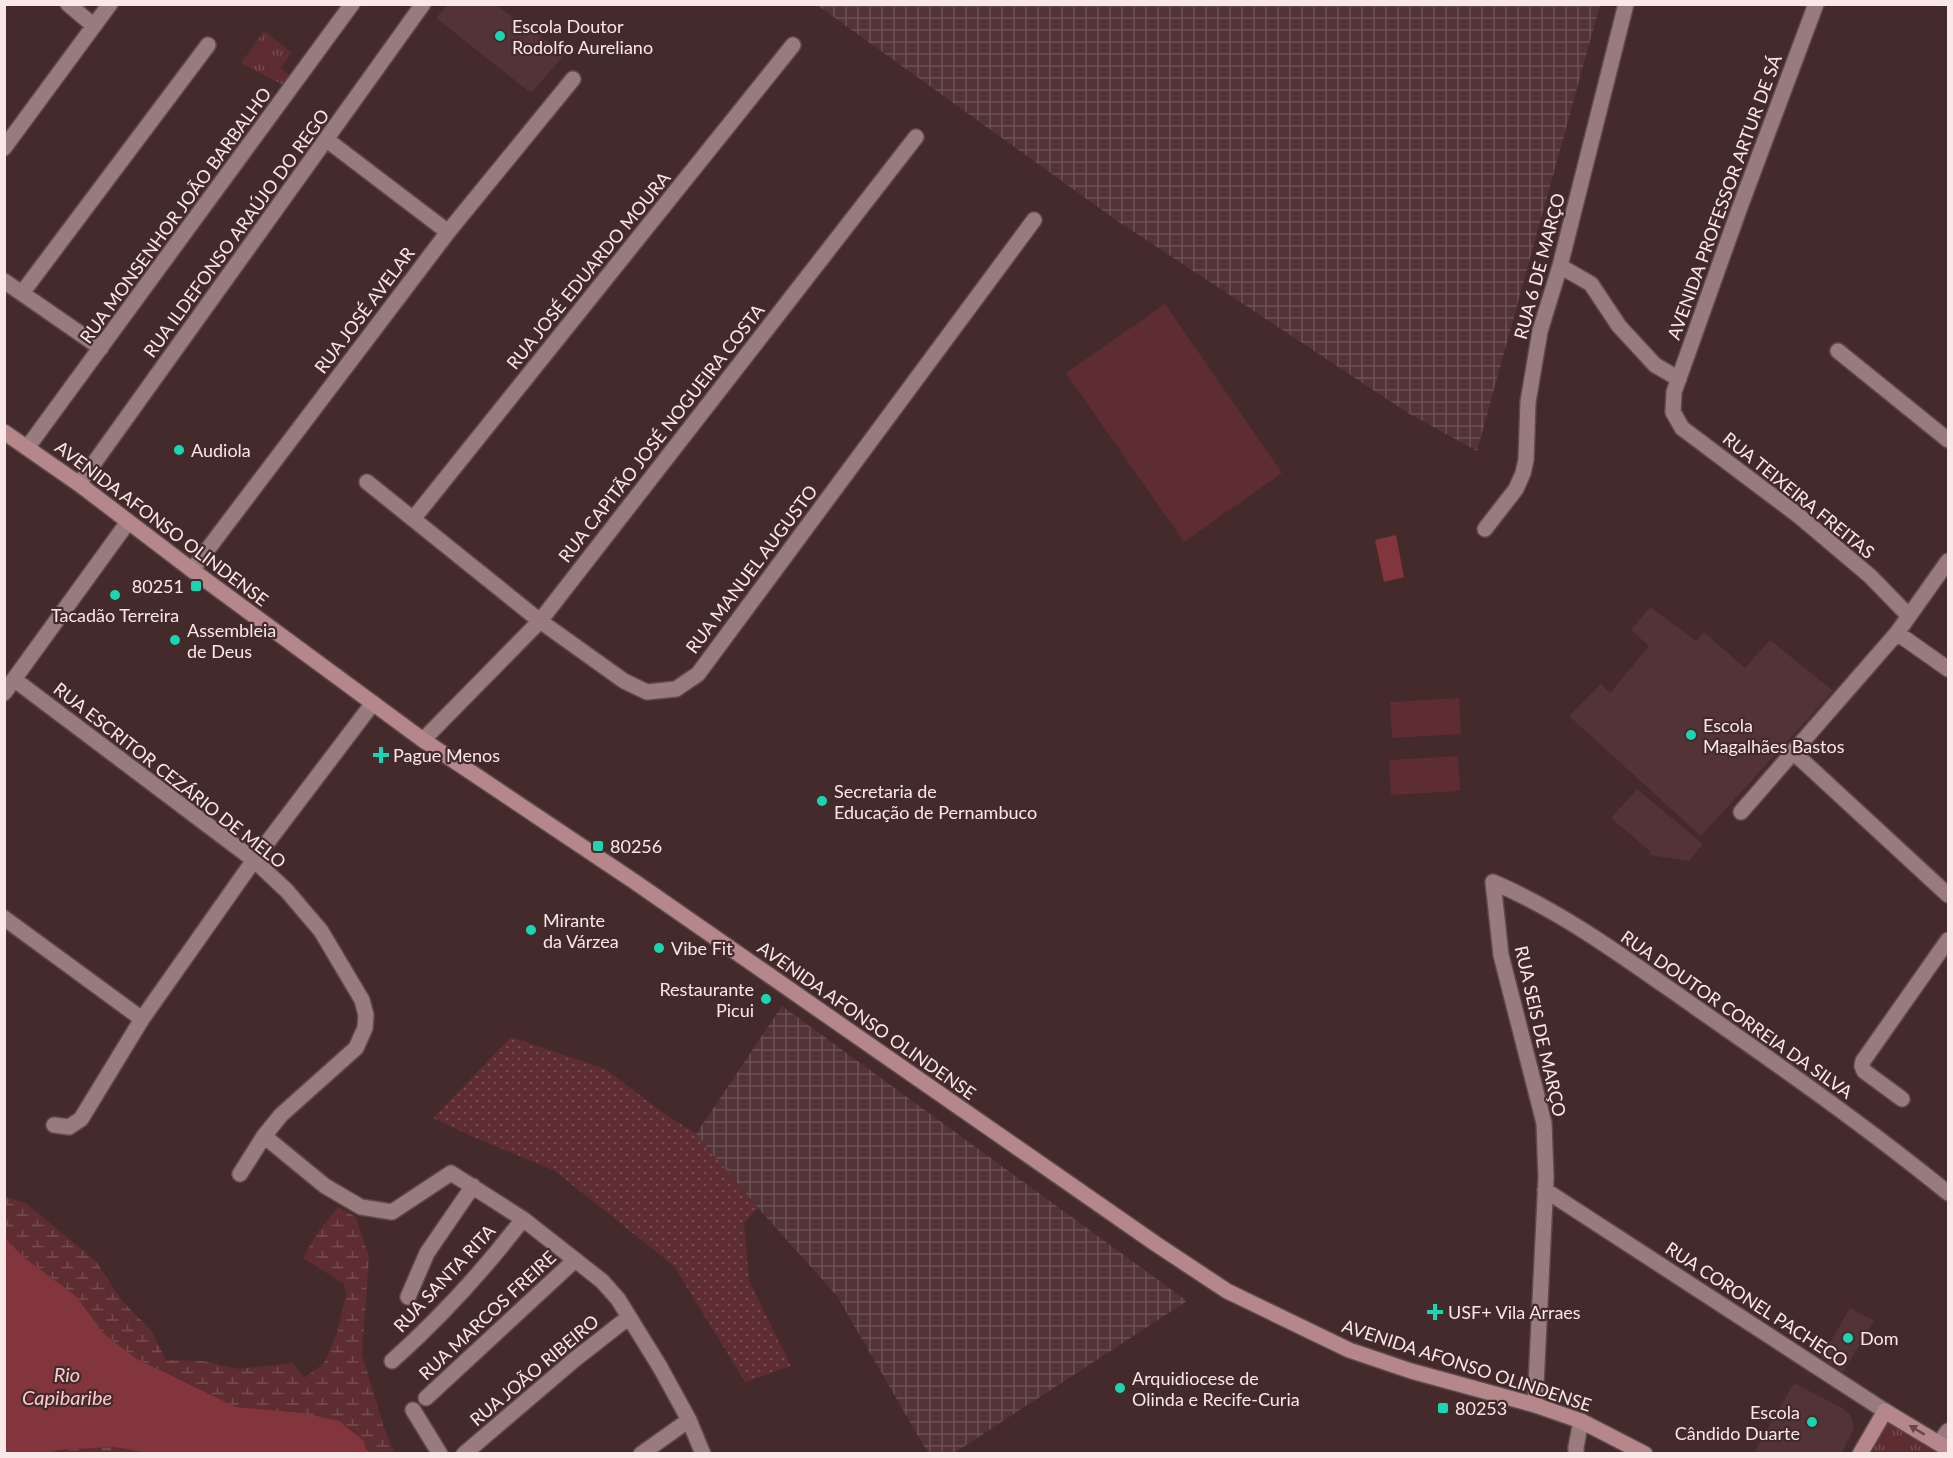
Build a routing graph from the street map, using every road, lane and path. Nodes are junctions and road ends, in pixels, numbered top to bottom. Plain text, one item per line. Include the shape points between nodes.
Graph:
1 (68, 4) edge
2 (110, 4) edge
3 (352, 4) edge
4 (423, 4) edge
5 (1626, 4) edge
6 (1816, 4) edge
7 (94, 26) junction
8 (208, 45) dead end
9 (793, 45) dead end
10 (573, 79) dead end
11 (916, 137) dead end
12 (327, 140) junction
13 (4, 148) edge
14 (1034, 220) dead end
15 (448, 232) junction
16 (1560, 266) junction
17 (4, 280) edge
18 (22, 293) junction
19 (101, 348) junction
20 (1838, 351) dead end
21 (1678, 379) junction
22 (1672, 403) joint
23 (4, 432) edge
24 (1948, 440) edge
25 (27, 448) junction
26 (367, 482) dead end
27 (80, 484) junction
28 (413, 519) junction
29 (128, 522) junction
30 (1485, 529) dead end
31 (1948, 561) edge
32 (192, 570) junction
33 (1909, 616) junction
34 (540, 621) junction
35 (1897, 633) junction
36 (1948, 669) edge
37 (15, 680) junction
38 (4, 693) edge
39 (373, 703) junction
40 (423, 740) junction
41 (1792, 752) junction
42 (1741, 812) dead end
43 (254, 860) junction
44 (1492, 882) joint
45 (1948, 895) edge
46 (4, 918) edge
47 (1948, 940) edge
48 (142, 1019) junction
49 (1902, 1099) dead end
50 (54, 1125) dead end
51 (264, 1136) junction
52 (240, 1174) dead end
53 (473, 1186) junction
54 (1545, 1190) junction
55 (1948, 1193) edge
56 (523, 1219) junction
57 (575, 1260) junction
58 (408, 1297) dead end
59 (629, 1317) junction
60 (392, 1361) dead end
61 (426, 1398) dead end
62 (1535, 1405) junction
63 (413, 1410) dead end
64 (1885, 1411) junction
65 (689, 1420) junction
66 (1581, 1421) junction
67 (1946, 1441) edge
68 (440, 1454) edge
69 (465, 1454) edge
70 (640, 1454) edge
71 (704, 1454) edge
72 (1576, 1454) edge
73 (1646, 1454) edge
74 (1860, 1454) edge

1 - 7 street
2 - 7 street
3 - 19 street, RUA MONSENHOR JOÃO BARBALHO
4 - 12 street, RUA ILDEFONSO ARAÚJO DO REGO
5 - 16 street, RUA 6 DE MARÇO
6 - 21 street, AVENIDA PROFESSOR ARTUR DE SÁ
7 - 13 street
8 - 18 street
9 - 28 street, RUA JOSÉ EDUARDO MOURA
10 - 15 street, RUA JOSÉ AVELAR
11 - 34 street, RUA CAPITÃO JOSÉ NOGUEIRA COSTA
12 - 15 street
12 - 27 street, RUA ILDEFONSO ARAÚJO DO REGO
14 - 34 street, RUA MANUEL AUGUSTO via 698,674 676,689 647,692 624,681
15 - 32 street, RUA JOSÉ AVELAR
16 - 21 street via 1591,284 1619,326 1655,365
16 - 30 street, RUA 6 DE MARÇO via 1540,331 1528,402 1523,473 1516,489
17 - 18 street
18 - 19 street
19 - 25 street, RUA MONSENHOR JOÃO BARBALHO
20 - 24 street
21 - 22 street, AVENIDA PROFESSOR ARTUR DE SÁ
22 - 33 street, RUA TEIXEIRA FREITAS via 1682,428 1823,535
23 - 25 main road, AVENIDA AFONSO OLINDENSE
25 - 27 main road, AVENIDA AFONSO OLINDENSE
26 - 28 street, RUA MANUEL AUGUSTO
27 - 29 main road, AVENIDA AFONSO OLINDENSE
28 - 34 street, RUA MANUEL AUGUSTO
29 - 32 main road, AVENIDA AFONSO OLINDENSE
29 - 37 street
31 - 33 street
32 - 39 main road, AVENIDA AFONSO OLINDENSE
33 - 35 street
34 - 40 street, RUA CAPITÃO JOSÉ NOGUEIRA COSTA
35 - 36 street
35 - 41 street
37 - 38 street
37 - 43 street, RUA ESCRITOR CEZÁRIO DE MELO
39 - 40 main road, AVENIDA AFONSO OLINDENSE
39 - 43 street
40 - 62 main road, AVENIDA AFONSO OLINDENSE via 1227,1291 1349,1350
41 - 42 street
41 - 45 street
43 - 48 street
43 - 51 street, RUA ESCRITOR CEZÁRIO DE MELO via 321,931 362,1000 366,1014 356,1048 281,1115
44 - 54 street, RUA SEIS DE MARÇO via 1501,955 1544,1123
44 - 55 street, RUA DOUTOR CORREIA DA SILVA via 1544,906 1604,943 1777,1064
46 - 48 street
47 - 49 street via 1863,1061 1864,1071
48 - 50 street via 81,1119 69,1127
51 - 52 street
51 - 53 street via 325,1186 361,1207 392,1212 451,1173
53 - 56 street
53 - 58 street via 427,1253
54 - 62 street, RUA SEIS DE MARÇO
54 - 64 street, RUA CORONEL PACHECO
56 - 57 street
56 - 60 street, RUA SANTA RITA via 461,1293
57 - 59 street via 602,1281
57 - 61 street, RUA MARCOS FREIRE
59 - 65 street
59 - 69 street, RUA JOÃO RIBEIRO
62 - 66 main road, AVENIDA AFONSO OLINDENSE
63 - 68 street
67 -> 64 main road, RUA CORONEL PACHECO
64 - 74 main road
65 - 70 street
65 - 71 street
66 - 72 street
66 - 73 main road, AVENIDA AFONSO OLINDENSE

